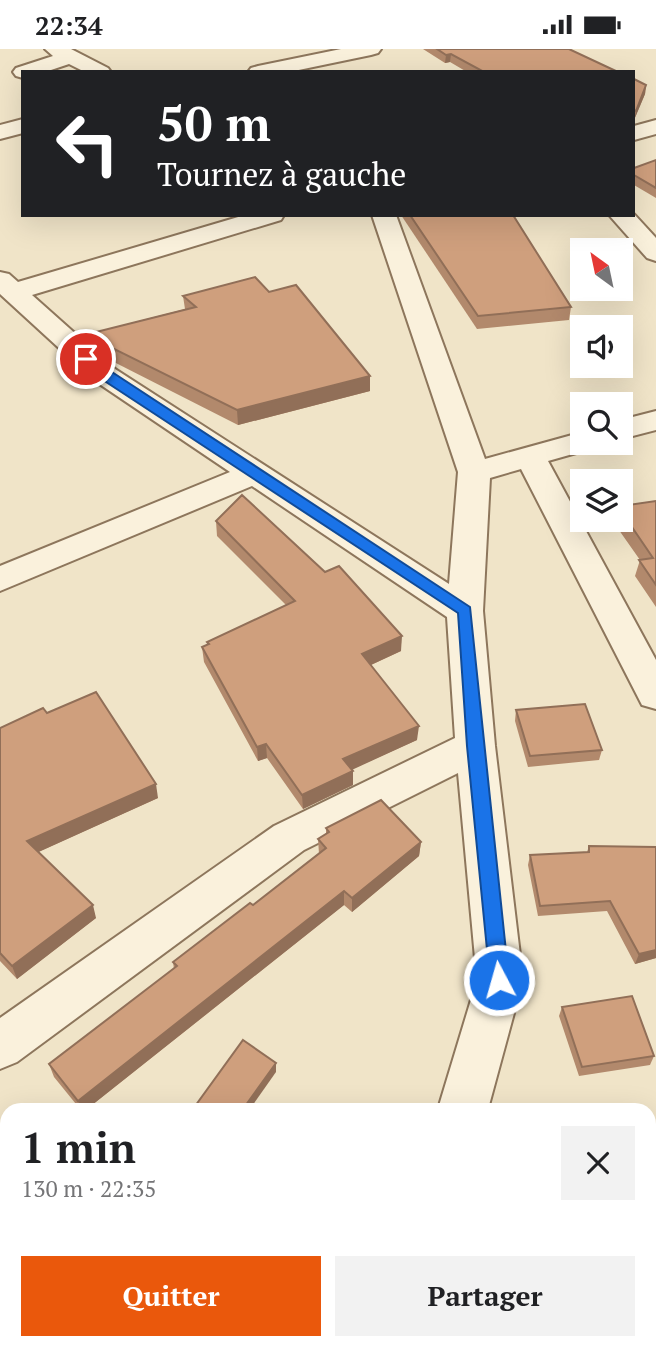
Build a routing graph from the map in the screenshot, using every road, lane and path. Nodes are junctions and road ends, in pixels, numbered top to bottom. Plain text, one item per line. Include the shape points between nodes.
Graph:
1 (371, 49) edge
2 (63, 53) edge
3 (330, 59) edge
4 (27, 70) edge
5 (97, 70) edge
6 (269, 70) edge
7 (21, 73) edge
8 (0, 79) edge
9 (21, 127) edge
10 (656, 127) edge
11 (0, 132) edge
12 (635, 134) edge
13 (265, 217) edge
14 (385, 217) edge
15 (623, 217) edge
16 (656, 253) edge
17 (6, 286) edge
18 (656, 420) edge
19 (633, 427) edge
20 (570, 445) edge
21 (530, 456) junction
22 (474, 472) junction
23 (255, 473) junction
24 (0, 579) edge
25 (465, 611) junction
26 (656, 695) edge
27 (475, 746) junction
28 (0, 1046) edge
29 (465, 1103) edge

1 - 3 street
2 - 4 street
2 - 5 street
3 - 6 street
7 - 8 street
9 - 11 street
10 - 12 street
13 - 17 street
14 - 22 street
15 - 16 street
17 - 23 street via 105,375
18 - 19 street
20 - 21 street
21 - 22 street
21 - 26 street
22 - 25 street
23 - 24 street
23 - 25 street
25 - 27 street
27 - 28 street via 289,838
27 - 29 street via 499,980

